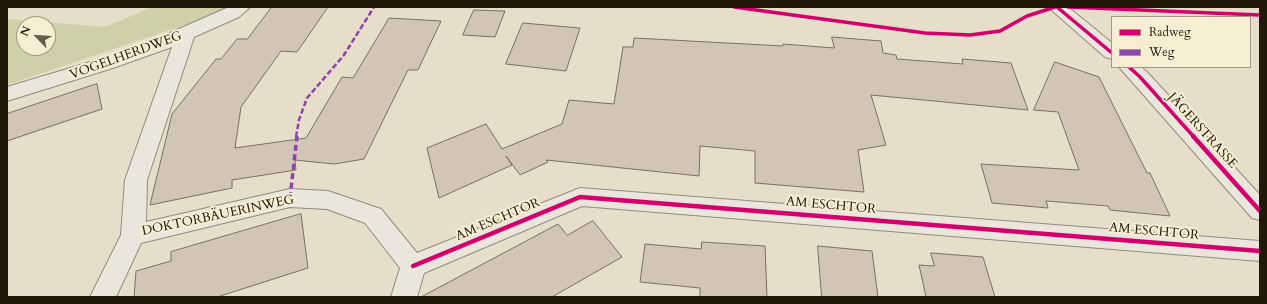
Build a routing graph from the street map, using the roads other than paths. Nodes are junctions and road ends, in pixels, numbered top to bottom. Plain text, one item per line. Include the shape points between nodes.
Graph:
1 (241, 7) edge
2 (1057, 7) edge
3 (186, 34) junction
4 (1111, 52) edge
5 (1130, 68) edge
6 (7, 94) edge
7 (1260, 211) edge
8 (133, 234) junction
9 (1260, 251) edge
10 (413, 266) junction
11 (103, 297) edge
12 (404, 297) edge

1 - 3 street, VOGELHERDWEG
2 - 4 street
3 - 6 street, VOGELHERDWEG via 59,79
3 - 8 street, DOKTORBÄUERINWEG via 136,180
5 - 7 street, JÄGERSTRASSE
8 - 10 street, DOKTORBÄUERINWEG via 290,198 328,200 373,216
8 - 11 street, DOKTORBÄUERINWEG
9 - 10 street, AM ESCHTOR via 580,197
10 - 12 street

